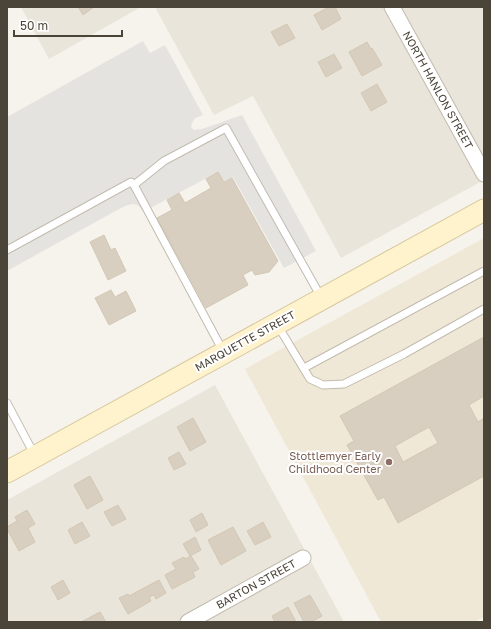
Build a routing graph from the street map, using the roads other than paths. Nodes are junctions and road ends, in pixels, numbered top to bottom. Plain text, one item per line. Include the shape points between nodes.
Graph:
1 (392, 7) edge
2 (484, 174) edge
3 (134, 185) junction
4 (484, 210) edge
5 (7, 250) edge
6 (484, 271) edge
7 (322, 299) junction
8 (484, 309) edge
9 (277, 324) junction
10 (224, 353) junction
11 (304, 368) junction
12 (7, 403) edge
13 (35, 456) junction
14 (7, 472) edge
15 (303, 558) dead end
16 (188, 622) edge

1 - 2 street, NORTH HANLON STREET
3 - 5 lane via 131,182
3 - 7 lane via 164,161 226,128
3 - 10 lane
4 - 7 street, MARQUETTE STREET
6 - 11 lane
7 - 9 street, MARQUETTE STREET
8 - 11 lane via 344,384 323,385 310,378
9 - 10 street, MARQUETTE STREET
9 - 11 lane
10 - 13 street, MARQUETTE STREET
12 - 13 lane
13 - 14 street, MARQUETTE STREET
15 - 16 street, BARTON STREET

